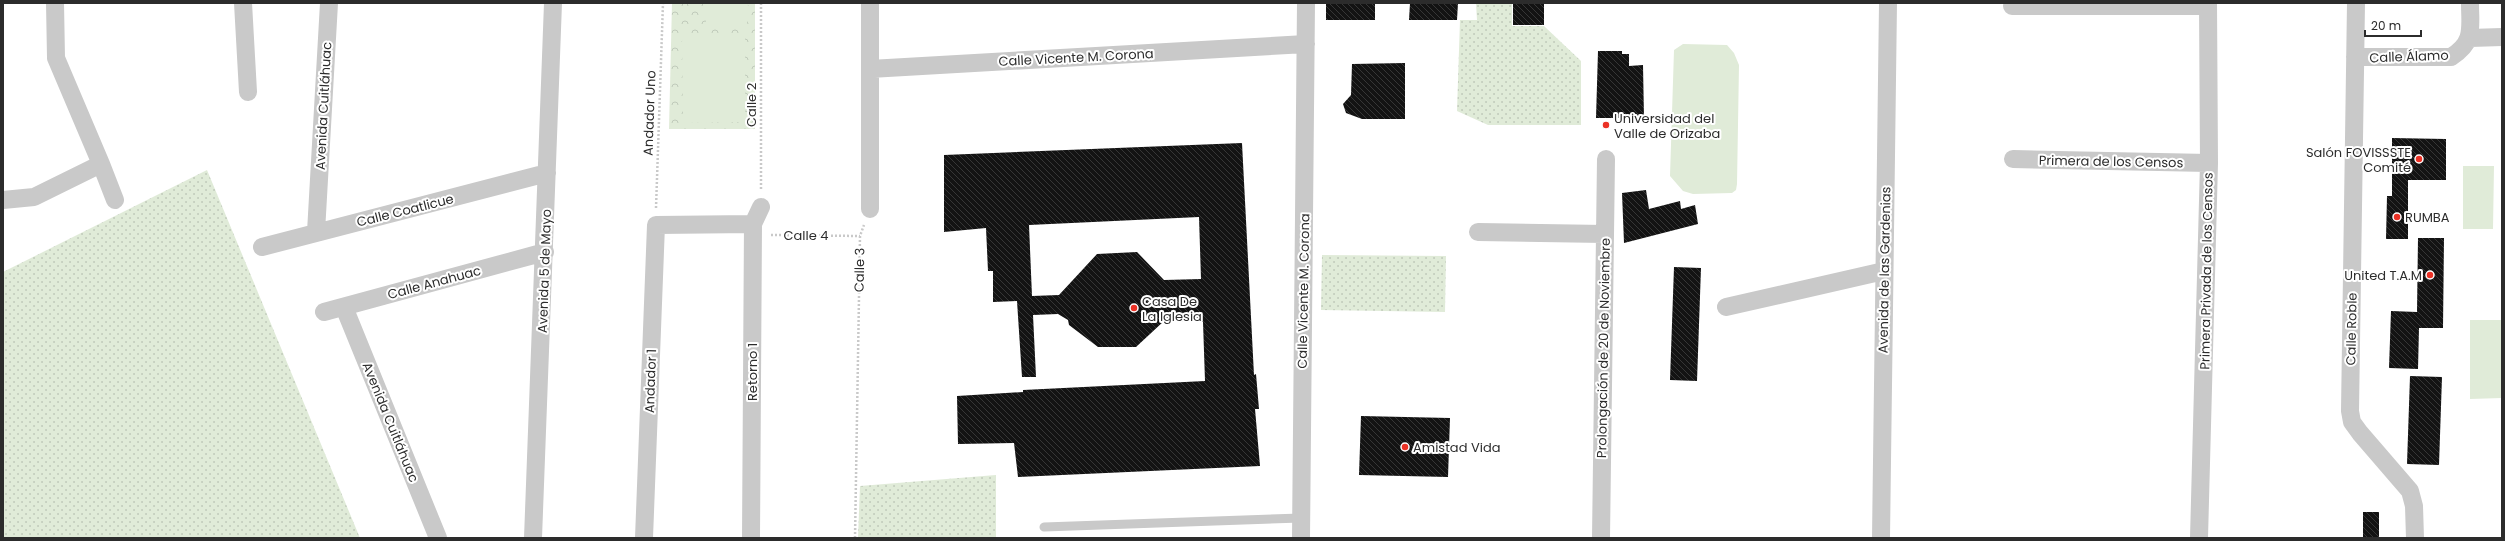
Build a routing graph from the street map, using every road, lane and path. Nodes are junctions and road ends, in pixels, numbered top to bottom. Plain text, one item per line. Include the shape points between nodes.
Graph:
1 (55, 3) edge
2 (243, 3) edge
3 (329, 3) edge
4 (553, 3) edge
5 (662, 3) edge
6 (761, 3) edge
7 (870, 3) edge
8 (1306, 3) edge
9 (1888, 3) edge
10 (2356, 3) edge
11 (2470, 3) edge
12 (2208, 4) edge
13 (2012, 6) dead end
14 (2502, 37) edge
15 (1306, 44) junction
16 (2466, 44) junction
17 (2355, 57) junction
18 (870, 69) junction
19 (248, 92) dead end
20 (1606, 159) dead end
21 (2013, 159) dead end
22 (2209, 163) junction
23 (101, 164) junction
24 (547, 173) junction
25 (3, 200) edge
26 (115, 200) dead end
27 (761, 207) joint
28 (870, 209) joint
29 (656, 225) junction
30 (753, 230) junction
31 (316, 232) junction
32 (1478, 232) dead end
33 (1605, 234) junction
34 (860, 236) junction
35 (262, 247) dead end
36 (545, 252) junction
37 (1884, 271) junction
38 (344, 307) junction
39 (1726, 307) dead end
40 (324, 312) dead end
41 (1301, 518) junction
42 (1044, 527) dead end
43 (438, 538) edge
44 (533, 538) edge
45 (644, 538) edge
46 (751, 538) edge
47 (855, 538) edge
48 (1301, 538) edge
49 (1601, 538) edge
50 (1880, 538) edge
51 (2199, 538) edge
52 (2415, 538) edge

1 - 23 street via 56,58
2 - 19 street
3 - 31 street, Avenida Cuitláhuac
4 - 24 street, Avenida 5 de Mayo
5 - 29 path, Andador Uno
6 - 27 path, Calle 2
7 - 18 street
8 - 15 street, Calle Vicente M. Corona
9 - 37 street, Avenida de las Gardenias
10 - 17 street, Calle Roble
11 - 16 street
12 - 13 street
12 - 22 street, Primera Privada de los Censos
14 - 16 street, Calle Álamo
15 - 18 street, Calle Vicente M. Corona
15 - 41 street, Calle Vicente M. Corona
16 - 17 street, Calle Álamo via 2451,57
17 - 52 street, Calle Roble via 2350,410 2352,422 2360,433 2410,491 2414,506
18 - 28 street
20 - 33 street, Prolongación de 20 de Noviembre
21 - 22 street, Primera de los Censos
22 - 51 street, Primera Privada de los Censos
23 - 25 street via 34,198
23 - 26 street
24 - 31 street, Calle Coatlicue
24 - 36 street, Avenida 5 de Mayo
27 - 30 street, Retorno 1
28 - 34 path, Calle 3
29 - 30 street
29 - 45 street, Andador 1
30 - 34 path, Calle 4
30 - 46 street, Retorno 1
31 - 35 street, Calle Coatlicue
32 - 33 street
33 - 49 street, Prolongación de 20 de Noviembre
34 - 47 path, Calle 3
36 - 38 street, Calle Anahuac
36 - 44 street, Avenida 5 de Mayo
37 - 39 street
37 - 50 street, Avenida de las Gardenias
38 - 40 street, Calle Anahuac
38 - 43 street, Avenida Cuitláhuac
41 - 42 lane
41 - 48 street, Calle Vicente M. Corona

